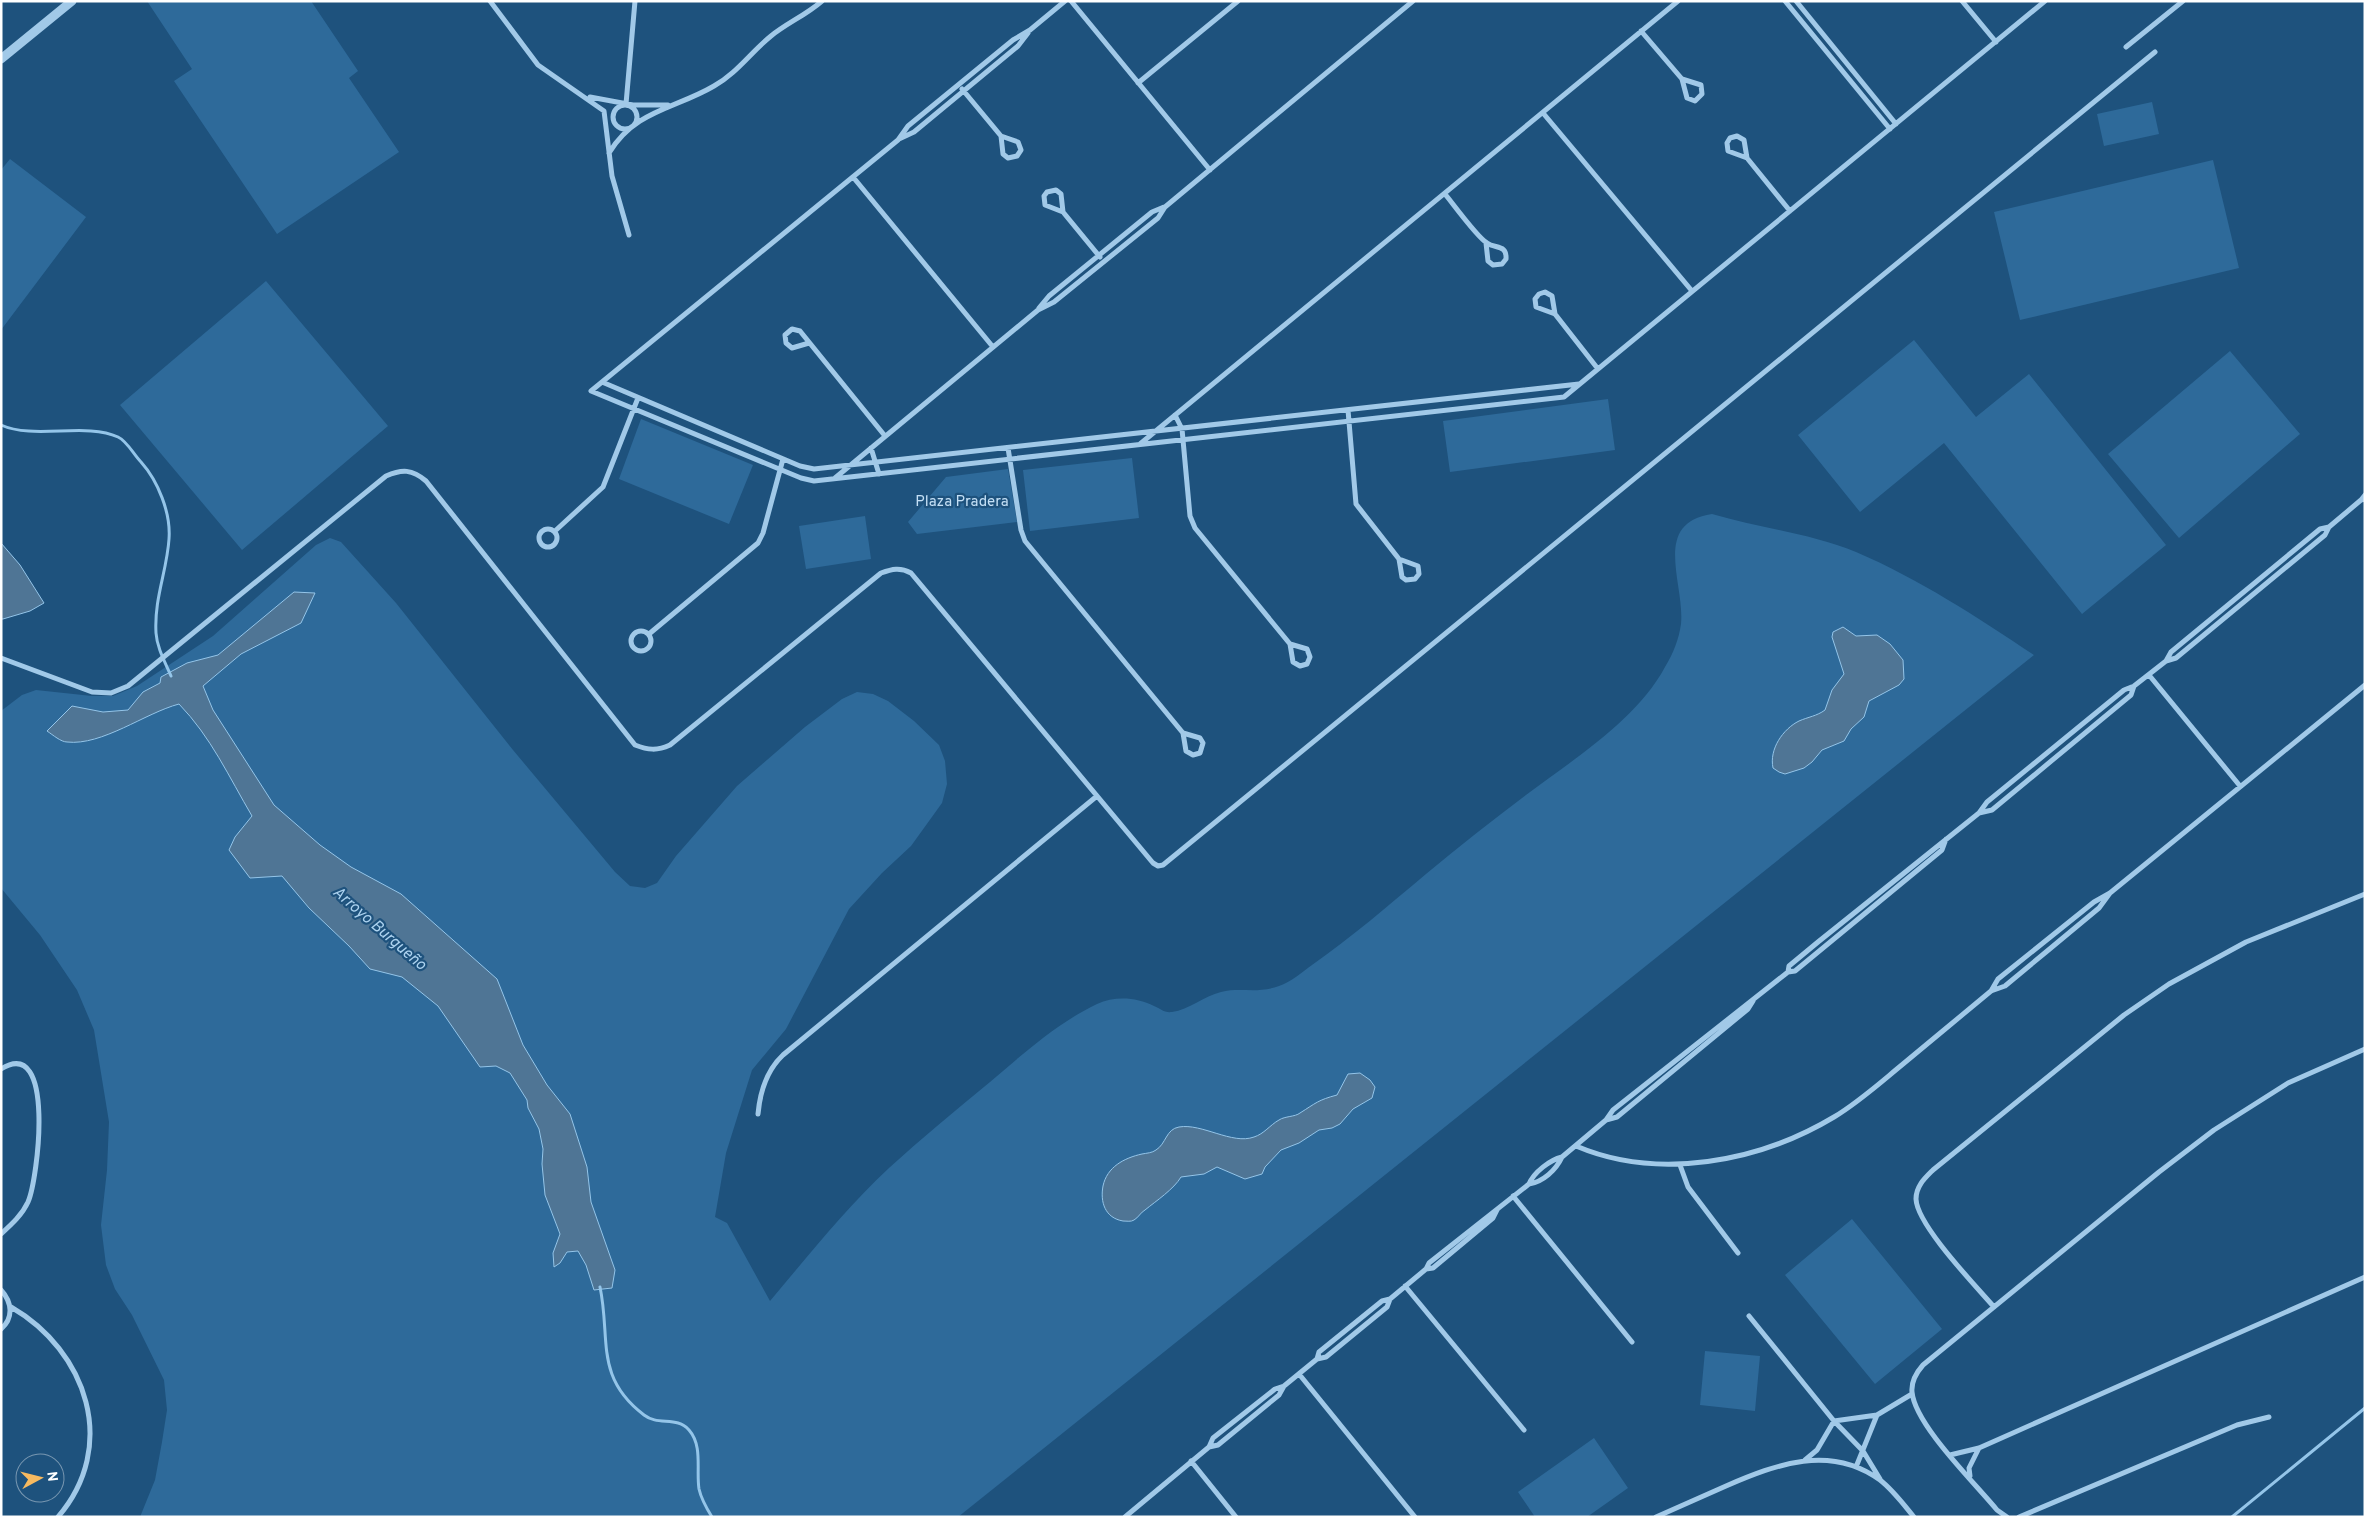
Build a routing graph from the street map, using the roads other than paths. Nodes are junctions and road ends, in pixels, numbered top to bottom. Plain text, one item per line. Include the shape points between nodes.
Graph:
1 (72, 1) edge
2 (490, 1) edge
3 (635, 1) edge
4 (822, 1) edge
5 (1065, 1) edge
6 (1071, 1) edge
7 (1238, 1) edge
8 (1413, 1) edge
9 (1678, 1) edge
10 (1785, 1) edge
11 (1796, 1) edge
12 (1962, 1) edge
13 (2045, 1) edge
14 (2183, 1) edge
15 (1030, 30) junction
16 (1641, 31) junction
17 (1996, 42) junction
18 (2126, 48) dead end
19 (2155, 52) dead end
20 (1, 59) edge
21 (1682, 79) junction
22 (1138, 83) junction
23 (959, 84) junction
24 (964, 91) junction
25 (582, 94) junction
26 (626, 104) junction
27 (669, 105) junction
28 (1543, 113) junction
29 (606, 117) junction
30 (613, 121) junction
31 (1896, 124) junction
32 (634, 125) junction
33 (607, 126) junction
34 (1890, 129) junction
35 (1001, 136) junction
36 (898, 140) junction
37 (609, 154) junction
38 (1746, 158) junction
39 (1210, 170) junction
40 (853, 177) junction
41 (1445, 194) junction
42 (1165, 207) junction
43 (1063, 212) junction
44 (1790, 212) junction
45 (629, 234) dead end
46 (1486, 243) junction
47 (1099, 255) junction
48 (1104, 262) junction
49 (1692, 292) junction
50 (1038, 310) junction
51 (1555, 314) junction
52 (810, 343) junction
53 (993, 347) junction
54 (1598, 369) junction
55 (602, 382) junction
56 (1580, 384) junction
57 (638, 398) junction
58 (634, 409) junction
59 (1348, 410) junction
60 (1174, 415) junction
61 (1349, 421) junction
62 (1182, 428) junction
63 (1154, 432) junction
64 (885, 436) junction
65 (1183, 440) junction
66 (1138, 445) junction
67 (871, 448) junction
68 (1008, 448) junction
69 (928, 456) junction
70 (783, 459) junction
71 (1010, 459) junction
72 (877, 462) junction
73 (850, 465) junction
74 (930, 468) junction
75 (780, 470) junction
76 (879, 474) junction
77 (835, 478) junction
78 (2365, 495) edge
79 (2363, 500) edge
80 (555, 531) dead end
81 (1399, 559) junction
82 (649, 634) junction
83 (1290, 644) junction
84 (1, 658) edge
85 (2148, 675) junction
86 (2365, 684) edge
87 (2134, 686) junction
88 (1183, 733) junction
89 (2057, 745) junction
90 (2063, 752) junction
91 (2240, 786) junction
92 (1097, 796) junction
93 (1979, 813) junction
94 (1946, 839) junction
95 (2110, 893) junction
96 (2365, 894) edge
97 (1845, 919) junction
98 (1851, 925) junction
99 (2040, 946) junction
100 (2046, 952) junction
101 (1788, 972) junction
102 (1991, 991) junction
103 (1753, 1001) junction
104 (2365, 1049) edge
105 (1, 1069) edge
106 (1660, 1072) junction
107 (1665, 1077) junction
108 (758, 1114) dead end
109 (1606, 1120) junction
110 (1576, 1146) junction
111 (1680, 1164) junction
112 (1513, 1196) junction
113 (1, 1234) edge
114 (1738, 1253) dead end
115 (2365, 1276) edge
116 (1405, 1286) junction
117 (1, 1290) edge
118 (1994, 1307) junction
119 (10, 1308) junction
120 (1748, 1316) dead end
121 (1, 1329) edge
122 (1632, 1342) dead end
123 (1299, 1374) junction
124 (1912, 1394) junction
125 (1877, 1414) junction
126 (2269, 1417) dead end
127 (1834, 1421) junction
128 (1524, 1430) dead end
129 (1979, 1448) junction
130 (1863, 1451) junction
131 (1950, 1455) junction
132 (1805, 1460) junction
133 (1192, 1461) junction
134 (1856, 1467) junction
135 (1970, 1477) junction
136 (1882, 1482) junction
137 (58, 1517) edge
138 (1125, 1517) edge
139 (1236, 1517) edge
140 (1414, 1517) edge
141 (1656, 1517) edge
142 (1914, 1517) edge
143 (2007, 1517) edge
144 (2019, 1517) edge

1 - 20 street
2 - 25 street via 538,65
3 - 26 street
4 - 27 street via 772,35 713,87
5 - 15 street
6 - 22 street
7 - 22 street
8 - 39 street
9 - 16 street
10 - 34 street
11 - 31 street
12 - 17 street
13 - 17 street
14 - 18 street
15 - 23 street via 1012,40
15 - 24 street via 1018,46
16 - 21 street
16 - 28 street
17 - 31 street
19 - 92 street via 1170,862 1158,866 1153,863
21 - 21 street via 1687,98 1695,101 1702,94 1701,85
22 - 39 street
23 - 24 street
23 - 36 street via 908,126
24 - 35 street
24 - 36 street via 914,132
25 - 26 street
25 - 29 street via 599,106
26 - 27 street
26 - 30 street via 616,108
26 - 32 street via 635,110 637,118
27 - 32 street
28 - 41 street
28 - 49 street
29 - 30 street
29 - 33 street
30 - 32 street via 624,129
30 - 33 street
31 - 34 street
32 - 37 street
33 - 37 street
34 - 44 street
35 - 35 street via 1003,154 1008,158 1017,156 1021,150 1018,142
36 - 40 street
37 - 45 street
38 - 38 street via 1744,140 1737,136 1730,138 1726,145 1730,153
38 - 44 street
39 - 42 street
40 - 53 street
40 - 55 street
41 - 46 street
41 - 60 street
42 - 47 street via 1152,212
42 - 48 street via 1158,218
43 - 43 street via 1061,194 1056,190 1047,192 1045,205
43 - 47 street
44 - 49 street
46 - 46 street via 1488,261 1493,265 1502,264 1506,259 1504,251
47 - 48 street
47 - 50 street via 1049,296
48 - 50 street via 1054,302
49 - 54 street
50 - 53 street
51 - 51 street via 1552,296 1548,292 1539,294 1535,299 1536,307
51 - 54 street
52 - 52 street via 798,330 792,329 785,335 786,343 792,348
52 - 64 street
53 - 64 street
54 - 56 street
55 - 57 street
55 - 58 street via 591,391
56 - 59 street
56 - 61 street via 1564,398
57 - 58 street
57 - 70 street
58 - 75 street
58 - 80 street via 603,487
59 - 61 street
59 - 62 street
60 - 62 street
60 - 63 street
61 - 65 street
61 - 81 street via 1356,504
62 - 63 street
62 - 65 street
63 - 66 street
63 - 68 street
64 - 67 street
65 - 66 street
65 - 83 street via 1189,509 1195,528
66 - 71 street
67 - 72 street
67 - 73 street
68 - 69 street
68 - 71 street
69 - 72 street
69 - 74 street
70 - 73 street via 814,469
70 - 75 street
71 - 74 street
71 - 88 street via 1025,541
72 - 73 street
72 - 76 street
73 - 77 street
74 - 76 street
75 - 77 street via 808,480
75 - 82 street via 758,543
76 - 77 street
78 - 79 street
79 - 85 street via 2329,527 2320,529 2170,652 2166,660
81 - 81 street via 1403,578 1415,579 1419,574 1418,566
82 - 82 street via 642,630 635,633 631,640 634,647 640,651 648,648 652,641
83 - 83 street via 1294,664 1307,664 1310,659 1308,651
84 - 92 street via 79,689 101,694 128,686 386,476 407,470 426,481 635,745 652,750 670,745 881,573 897,568 911,573
85 - 87 street
85 - 91 street
86 - 91 street
87 - 89 street via 2124,690
87 - 90 street via 2131,696
88 - 88 street via 1186,751 1193,755 1200,753 1202,740
89 - 90 street
89 - 93 street via 1987,802
90 - 93 street via 1992,810
91 - 95 street
92 - 108 street via 779,1058 766,1077
93 - 94 street
94 - 97 street
94 - 98 street via 1942,850
95 - 99 street
95 - 100 street via 2099,908
96 - 118 street via 2246,942 2169,984 2092,1041 1922,1181 1916,1199 1922,1218
97 - 98 street
97 - 101 street via 1789,966
98 - 101 street via 1795,971
99 - 100 street
99 - 102 street via 1998,979
100 - 102 street via 2005,986
101 - 103 street
102 - 111 street via 1834,1117 1759,1150
103 - 106 street via 1744,1004
103 - 107 street via 1748,1009
104 - 118 street via 2288,1083 2222,1124 2158,1172
105 - 113 street via 13,1063 20,1064 35,1078 39,1148 28,1201 15,1222
106 - 107 street
106 - 109 street via 1613,1110
107 - 109 street via 1617,1117
109 - 110 street
110 - 111 street via 1614,1159
110 - 112 street via 1531,1177 1529,1184
111 - 114 street via 1688,1187
112 - 116 street via 1428,1263 1426,1269
112 - 122 street
115 - 129 street
116 - 123 street via 1319,1352 1317,1359
116 - 128 street
117 - 119 street
118 - 124 street via 1923,1365 1912,1383
119 - 121 street via 7,1324
119 - 137 street via 32,1319 63,1356 79,1384 88,1415 88,1462 75,1495
120 - 127 street
123 - 133 street via 1218,1445 1209,1447
123 - 140 street
124 - 125 street
124 - 131 street via 1923,1419
125 - 127 street
125 - 130 street
126 - 144 street via 2237,1425
127 - 130 street
127 - 132 street via 1816,1450
129 - 131 street
129 - 135 street via 1969,1468
130 - 134 street
130 - 136 street
131 - 135 street
132 - 134 street via 1834,1461
132 - 141 street via 1765,1469
133 - 138 street
133 - 139 street
134 - 136 street
135 - 143 street via 1997,1510
136 - 142 street

